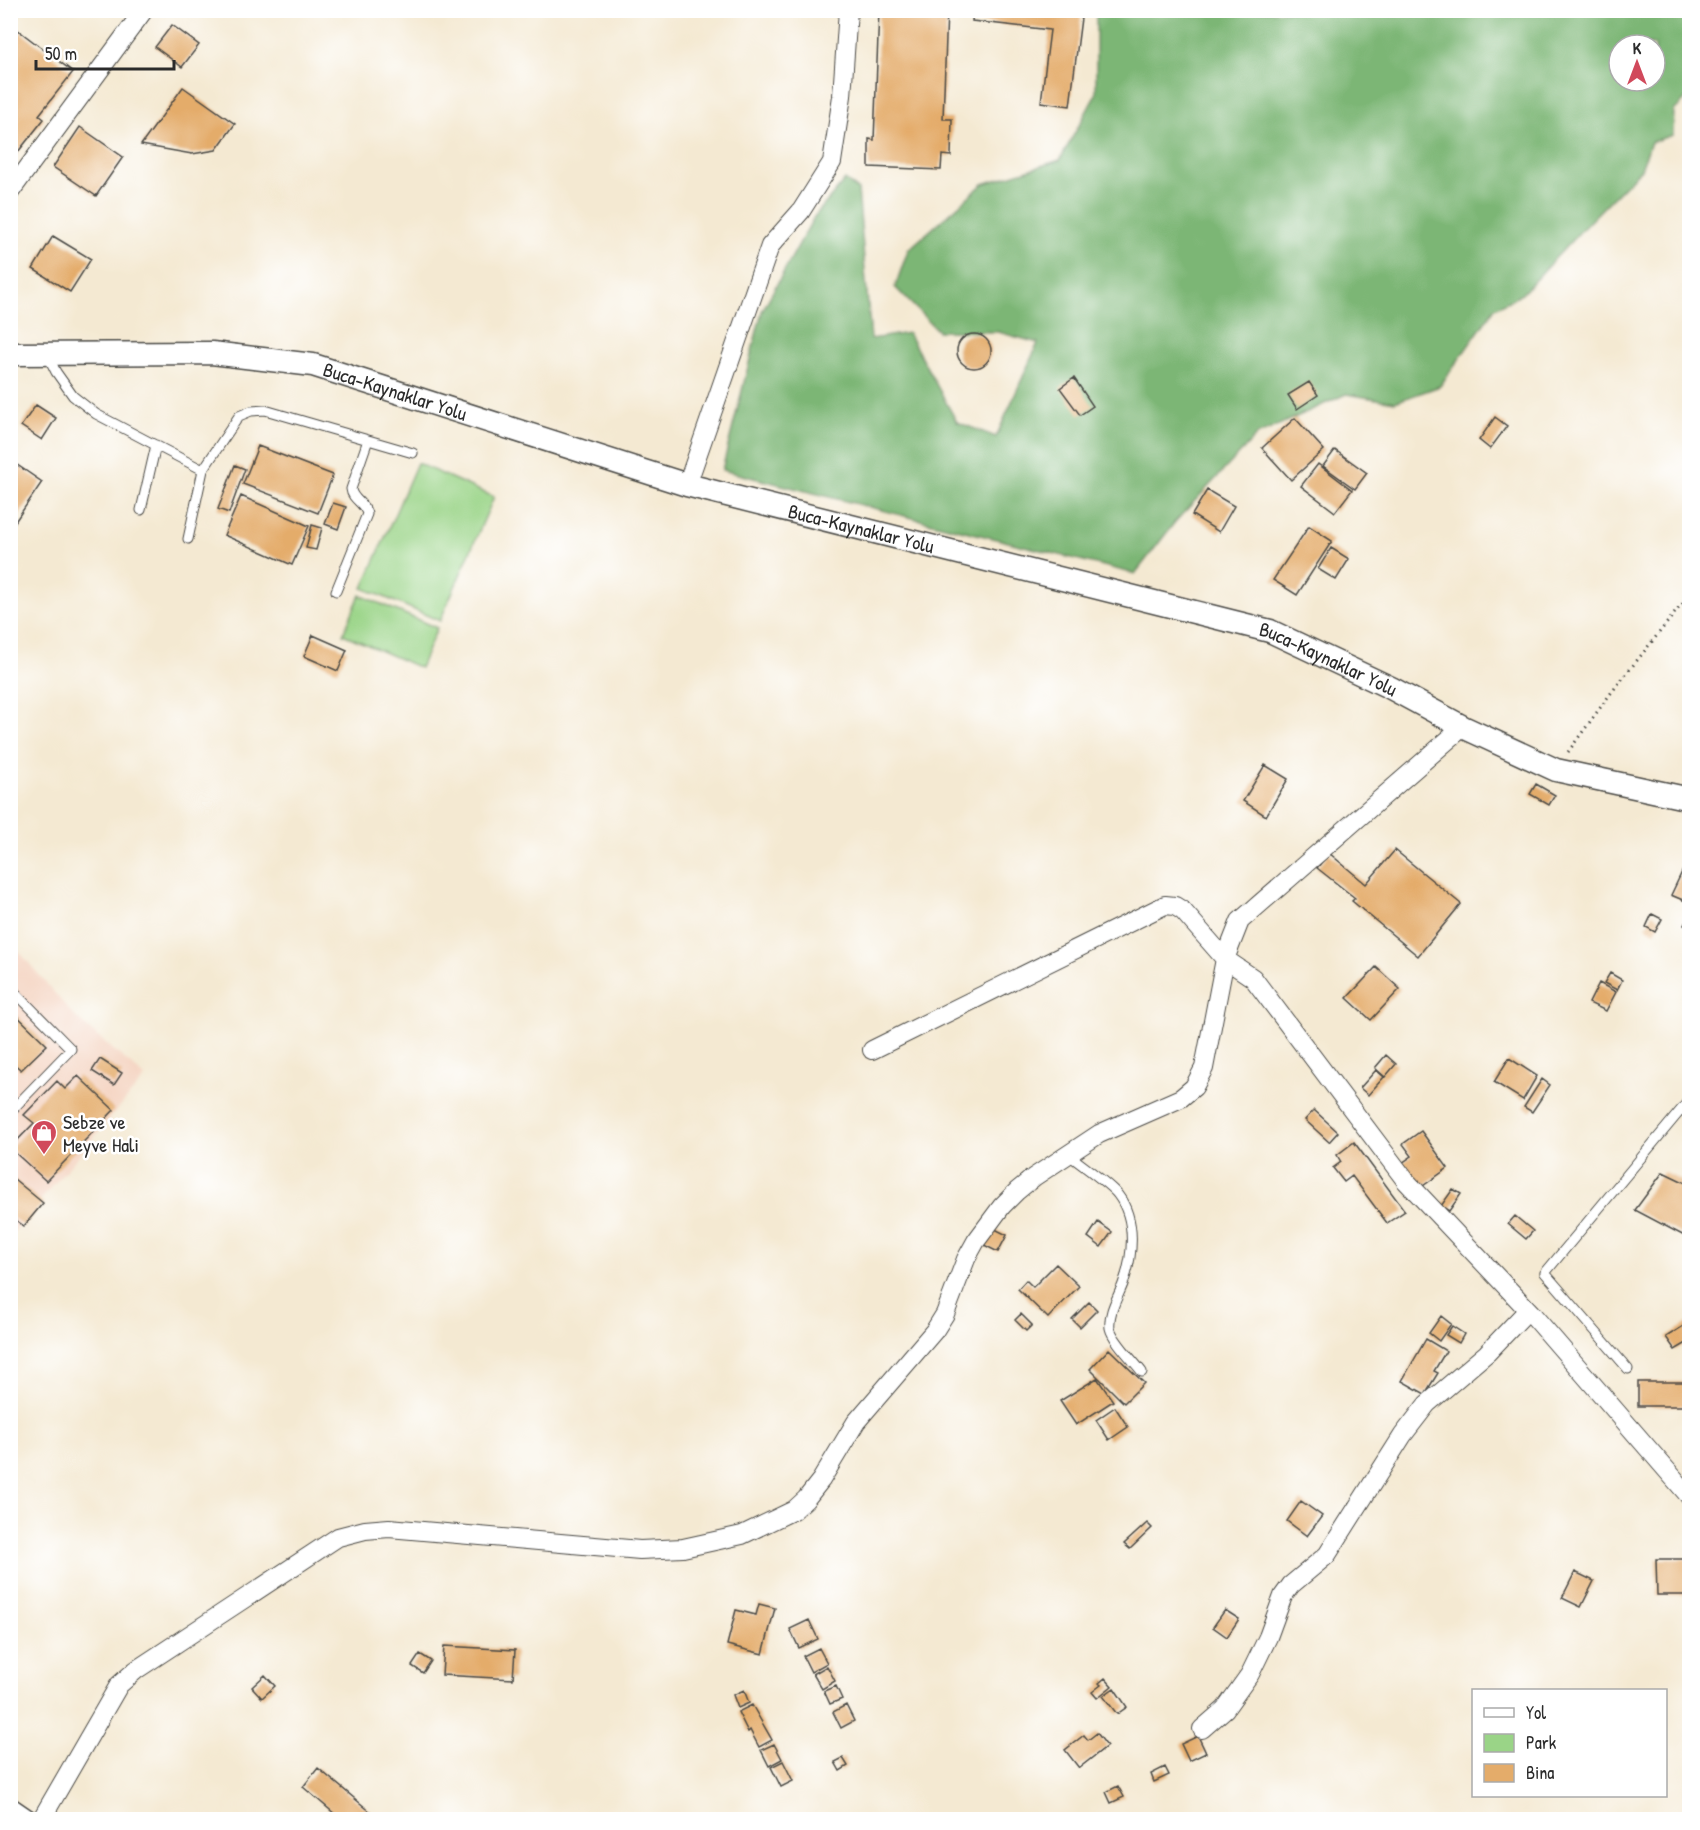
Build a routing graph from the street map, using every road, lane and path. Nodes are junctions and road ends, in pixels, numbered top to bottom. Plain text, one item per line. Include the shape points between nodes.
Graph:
1 (144, 10) edge
2 (848, 10) edge
3 (10, 192) edge
4 (47, 353) junction
5 (13, 358) edge
6 (368, 440) junction
7 (156, 446) junction
8 (413, 453) dead end
9 (203, 470) junction
10 (687, 485) junction
11 (141, 510) dead end
12 (188, 539) dead end
13 (336, 591) dead end
14 (1689, 594) edge
15 (1463, 727) junction
16 (1556, 770) junction
17 (1689, 799) edge
18 (1225, 958) junction
19 (10, 987) edge
20 (872, 1050) dead end
21 (1689, 1099) edge
22 (10, 1112) edge
23 (1068, 1154) junction
24 (1528, 1310) junction
25 (1628, 1369) dead end
26 (1142, 1372) dead end
27 (1689, 1497) edge
28 (1202, 1729) dead end
29 (10, 1809) edge
30 (26, 1820) edge
31 (41, 1820) edge

1 - 3 street
2 - 10 street via 842,96 832,162 801,211 771,246
4 - 5 street, Buca-Kaynaklar Yolu
4 - 7 lane via 73,396 96,414
4 - 10 street, Buca-Kaynaklar Yolu via 212,353 313,365
6 - 8 lane
6 - 9 lane via 265,410 251,411 239,416
6 - 13 lane via 351,489 367,514
7 - 9 lane
7 - 11 lane
9 - 12 lane
10 - 15 street, Buca-Kaynaklar Yolu via 1270,631
14 - 16 path
15 - 16 street, Buca-Kaynaklar Yolu
15 - 18 street via 1240,921
16 - 17 street, Buca-Kaynaklar Yolu
18 - 20 street via 1183,911 1165,905
18 - 23 street via 1204,1068 1194,1087 1181,1098 1099,1134
18 - 24 street via 1253,978 1406,1181
19 - 22 lane via 71,1049
21 - 25 lane via 1545,1273
23 - 26 lane via 1118,1194 1128,1216 1131,1256 1110,1327
23 - 31 street via 1017,1191 988,1223 966,1259 935,1330 856,1422 821,1479 794,1510 742,1535 661,1550 389,1528 338,1537 119,1685
24 - 27 street
24 - 28 street via 1487,1353 1427,1404 1327,1555 1287,1591 1250,1674 1225,1709
29 - 30 street

